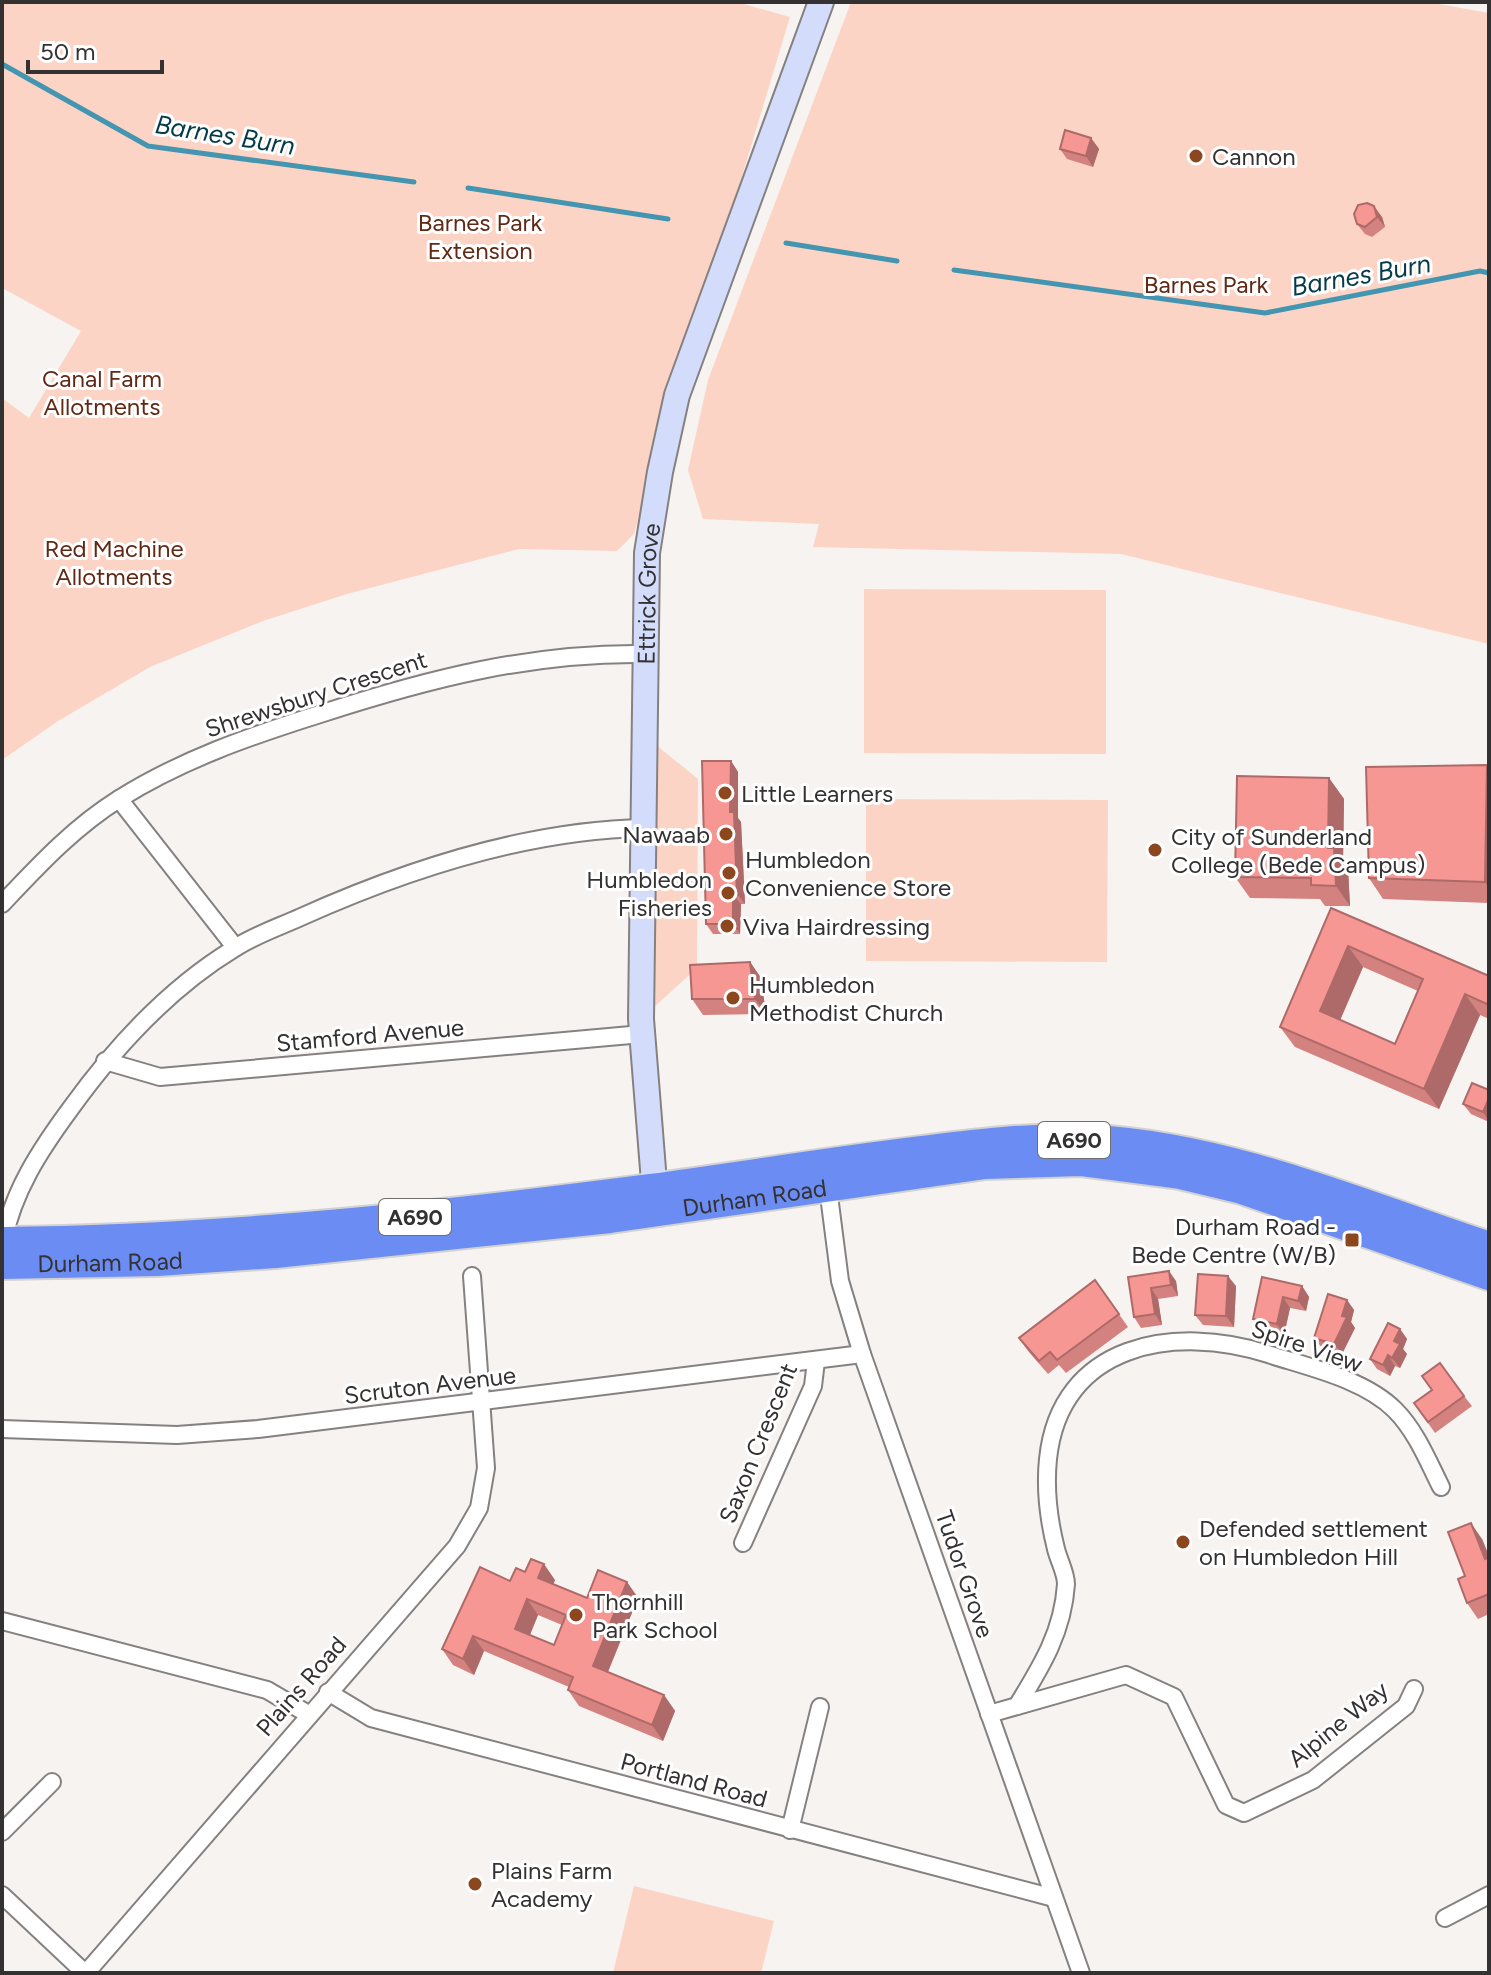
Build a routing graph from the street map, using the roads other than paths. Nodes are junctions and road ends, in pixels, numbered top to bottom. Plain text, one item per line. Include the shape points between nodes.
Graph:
1 (821, 2) edge
2 (646, 654) junction
3 (119, 799) junction
4 (645, 828) junction
5 (2, 904) edge
6 (235, 947) junction
7 (642, 1034) junction
8 (105, 1061) junction
9 (826, 1174) junction
10 (655, 1200) junction
11 (2, 1242) edge
12 (1489, 1247) edge
13 (2, 1264) edge
14 (1489, 1275) edge
15 (472, 1276) dead end
16 (862, 1354) junction
17 (816, 1361) junction
18 (483, 1404) junction
19 (2, 1429) edge
20 (1441, 1487) dead end
21 (743, 1543) dead end
22 (2, 1621) edge
23 (1414, 1689) dead end
24 (328, 1692) junction
25 (1017, 1706) junction
26 (820, 1707) dead end
27 (308, 1714) junction
28 (989, 1714) junction
29 (52, 1782) dead end
30 (790, 1830) junction
31 (2, 1832) edge
32 (2, 1895) edge
33 (1489, 1895) edge
34 (1054, 1898) junction
35 (1445, 1918) dead end
36 (86, 1973) edge
37 (1081, 1973) edge

1 - 2 street, Ettrick Grove via 677,395 647,553
2 - 3 street, Shrewsbury Crescent via 585,653 490,665 401,687 226,744
2 - 4 street, Ettrick Grove
3 - 5 street, Shrewsbury Crescent via 54,849
3 - 6 street
4 - 6 street via 544,837 421,870
4 - 7 street, Ettrick Grove
6 - 8 street via 162,1003
7 - 8 street, Stamford Avenue via 160,1077
7 - 10 street, Ettrick Grove
8 - 11 street via 24,1178
9 - 10 highway, Durham Road / A690
9 - 12 highway, Durham Road / A690 via 998,1141 1096,1140 1249,1168
9 - 14 highway, Durham Road / A690 via 1080,1161 1166,1172 1242,1189
9 - 16 street, Tudor Grove via 840,1281
10 - 11 highway, Durham Road / A690 via 158,1240
10 - 13 highway, Durham Road / A690 via 275,1253
15 - 18 street, Plains Road
16 - 17 street, Scruton Avenue
16 - 28 street, Tudor Grove
17 - 18 street, Scruton Avenue
17 - 21 street, Saxon Crescent via 813,1386
18 - 19 street, Scruton Avenue via 177,1435
18 - 24 street, Plains Road via 486,1468 479,1508 457,1546
20 - 25 street, Spire View via 1417,1439 1393,1408 1354,1384 1250,1348 1194,1341 1133,1347 1076,1388 1059,1421 1048,1458 1048,1503 1066,1580 1062,1612 1051,1652
22 - 27 street via 267,1690
23 - 25 street, Alpine Way via 1406,1706 1313,1780 1244,1813 1226,1805 1174,1697 1126,1675
24 - 27 street, Plains Road
24 - 30 street, Portland Road via 371,1718
25 - 28 street, Alpine Way
26 - 30 street
27 - 36 street, Plains Road
28 - 34 street, Tudor Grove
29 - 31 street
30 - 34 street, Portland Road
32 - 36 street
33 - 35 street
34 - 37 street, Tudor Grove

